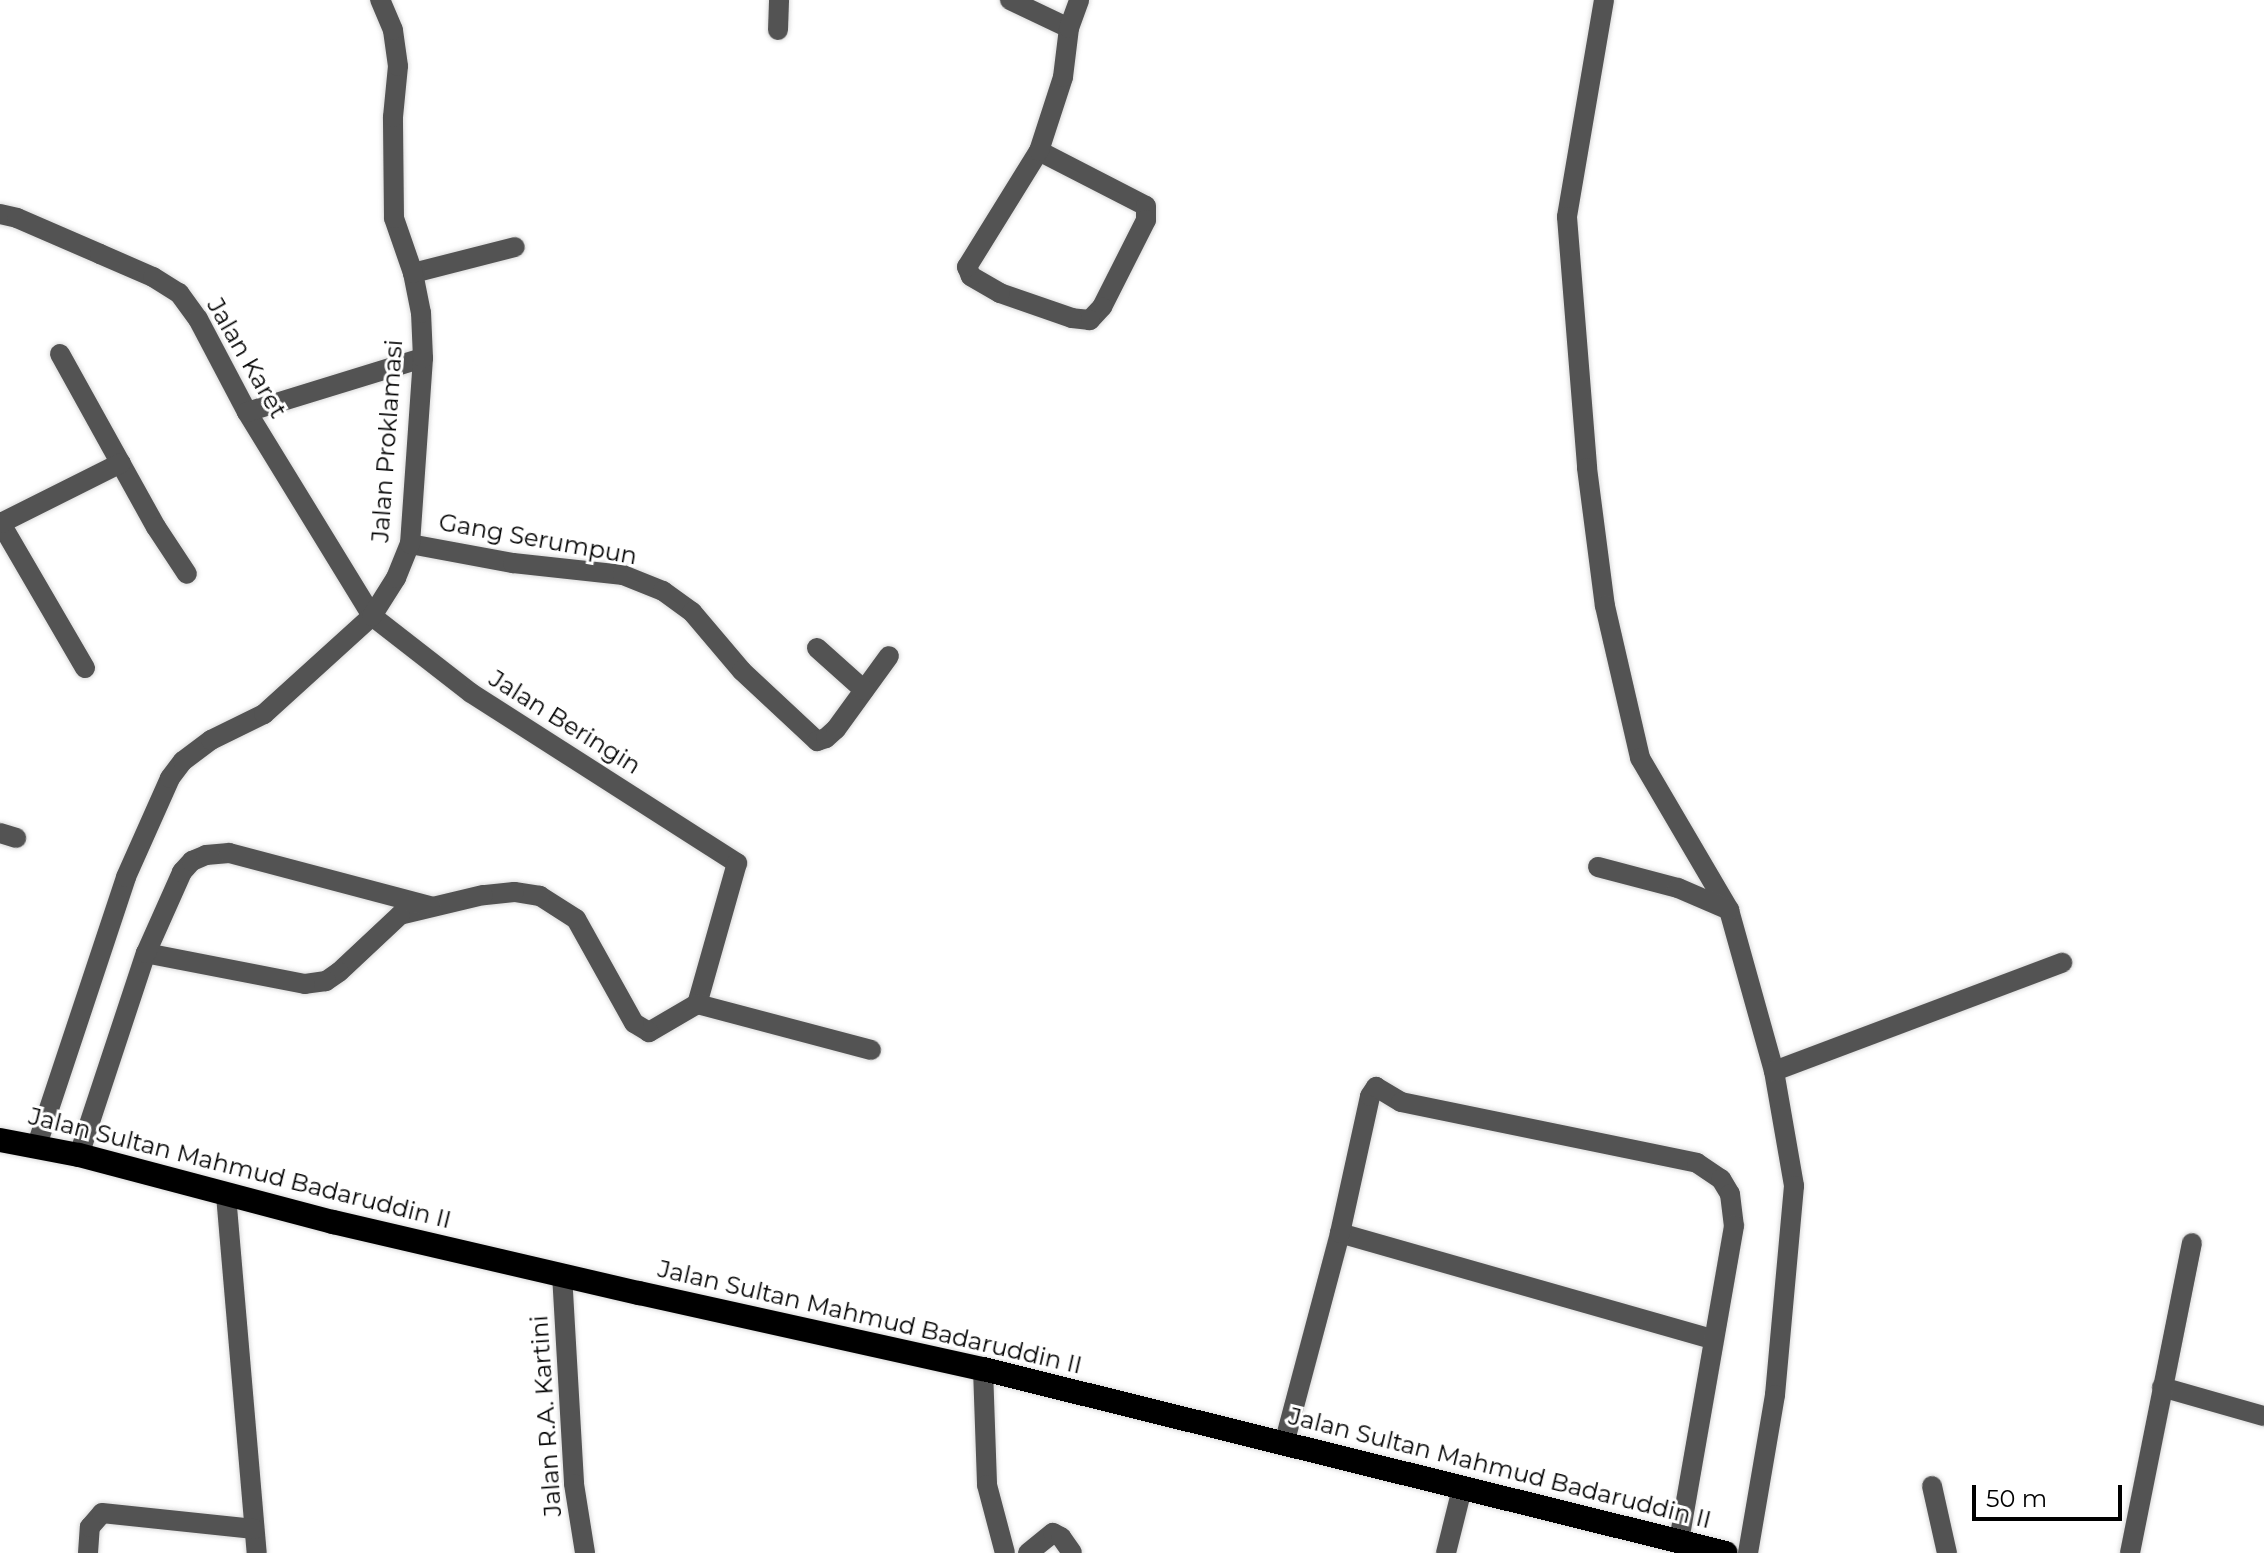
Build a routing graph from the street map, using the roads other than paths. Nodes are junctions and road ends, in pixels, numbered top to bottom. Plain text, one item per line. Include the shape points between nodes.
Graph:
1 (380, 0) edge
2 (779, 0) edge
3 (1010, 0) edge
4 (1079, 0) edge
5 (1604, 0) edge
6 (1069, 28) junction
7 (778, 30) dead end
8 (1039, 151) junction
9 (0, 214) edge
10 (515, 247) dead end
11 (413, 273) junction
12 (60, 354) dead end
13 (423, 358) junction
14 (247, 412) junction
15 (121, 463) junction
16 (0, 522) edge
17 (410, 544) junction
18 (187, 574) dead end
19 (372, 616) junction
20 (817, 648) dead end
21 (889, 656) dead end
22 (85, 668) dead end
23 (864, 690) junction
24 (1598, 867) dead end
25 (430, 906) junction
26 (1729, 910) junction
27 (146, 953) junction
28 (2062, 963) dead end
29 (697, 1004) junction
30 (871, 1050) dead end
31 (1774, 1071) junction
32 (0, 1140) edge
33 (37, 1145) junction
34 (79, 1155) junction
35 (226, 1195) junction
36 (1340, 1233) junction
37 (2192, 1243) dead end
38 (562, 1274) junction
39 (1713, 1339) junction
40 (983, 1369) junction
41 (2162, 1387) junction
42 (2263, 1413) edge
43 (1284, 1444) junction
44 (1932, 1486) dead end
45 (1462, 1489) junction
46 (254, 1529) junction
47 (1679, 1541) junction
48 (88, 1553) edge
49 (257, 1553) edge
50 (585, 1553) edge
51 (1005, 1553) edge
52 (1028, 1553) edge
53 (1072, 1553) edge
54 (1446, 1553) edge
55 (1726, 1553) edge
56 (1748, 1553) edge
57 (1947, 1553) edge
58 (2130, 1553) edge

1 - 11 street, Jalan Proklamasi via 393,30 398,66 394,218
2 - 7 street
3 - 6 street
4 - 6 street
5 - 26 street via 1567,217 1587,468 1605,606 1640,758
6 - 8 street via 1063,77
8 - 8 street via 1146,206 1146,220 1102,307 1090,320 1000,293 971,276 967,267
9 - 14 street, Jalan Karet via 127,265 179,293
10 - 11 street
11 - 13 street, Jalan Proklamasi
12 - 15 street
13 - 14 street
13 - 17 street, Jalan Proklamasi
14 - 19 street, Jalan Karet
15 - 16 street
15 - 18 street
16 - 22 street
17 - 19 street, Jalan Proklamasi
17 - 23 street, Gang Serumpun via 623,575 663,591 692,612 742,671 817,741 836,729
19 - 29 street, Jalan Beringin via 471,693 737,863
19 - 33 street, Jalan Proklamasi via 264,714 211,740 170,778 126,877
20 - 23 street
21 - 23 street, Gang Serumpun
24 - 26 street via 1678,888
25 - 27 street via 400,915 326,981 305,984
25 - 27 street via 229,853 206,855 182,872
25 - 29 street via 514,892 540,896 576,919 642,1029 658,1029
26 - 31 street
27 - 34 street
28 - 31 street
29 - 30 street
31 - 56 street via 1794,1186 1775,1395
32 - 33 highway, Jalan Sultan Mahmud Badaruddin II
33 - 34 highway, Jalan Sultan Mahmud Badaruddin II
34 - 35 highway, Jalan Sultan Mahmud Badaruddin II
35 - 38 highway, Jalan Sultan Mahmud Badaruddin II
35 - 46 street
36 - 39 street
36 - 39 street via 1376,1087 1401,1102 1697,1163 1721,1179 1734,1209
36 - 43 street
37 - 41 street
38 - 40 highway, Jalan Sultan Mahmud Badaruddin II
38 - 50 street, Jalan R.A. Kartini via 574,1484
39 - 47 street
40 - 43 highway, Jalan Sultan Mahmud Badaruddin II
40 - 51 street via 987,1485
41 - 42 street
41 - 58 street
43 - 45 highway, Jalan Sultan Mahmud Badaruddin II
44 - 57 street
45 - 47 highway, Jalan Sultan Mahmud Badaruddin II
45 - 54 street
46 - 48 street via 102,1513 90,1527
46 - 49 street
47 - 55 highway, Jalan Sultan Mahmud Badaruddin II
52 - 53 street via 1053,1533

